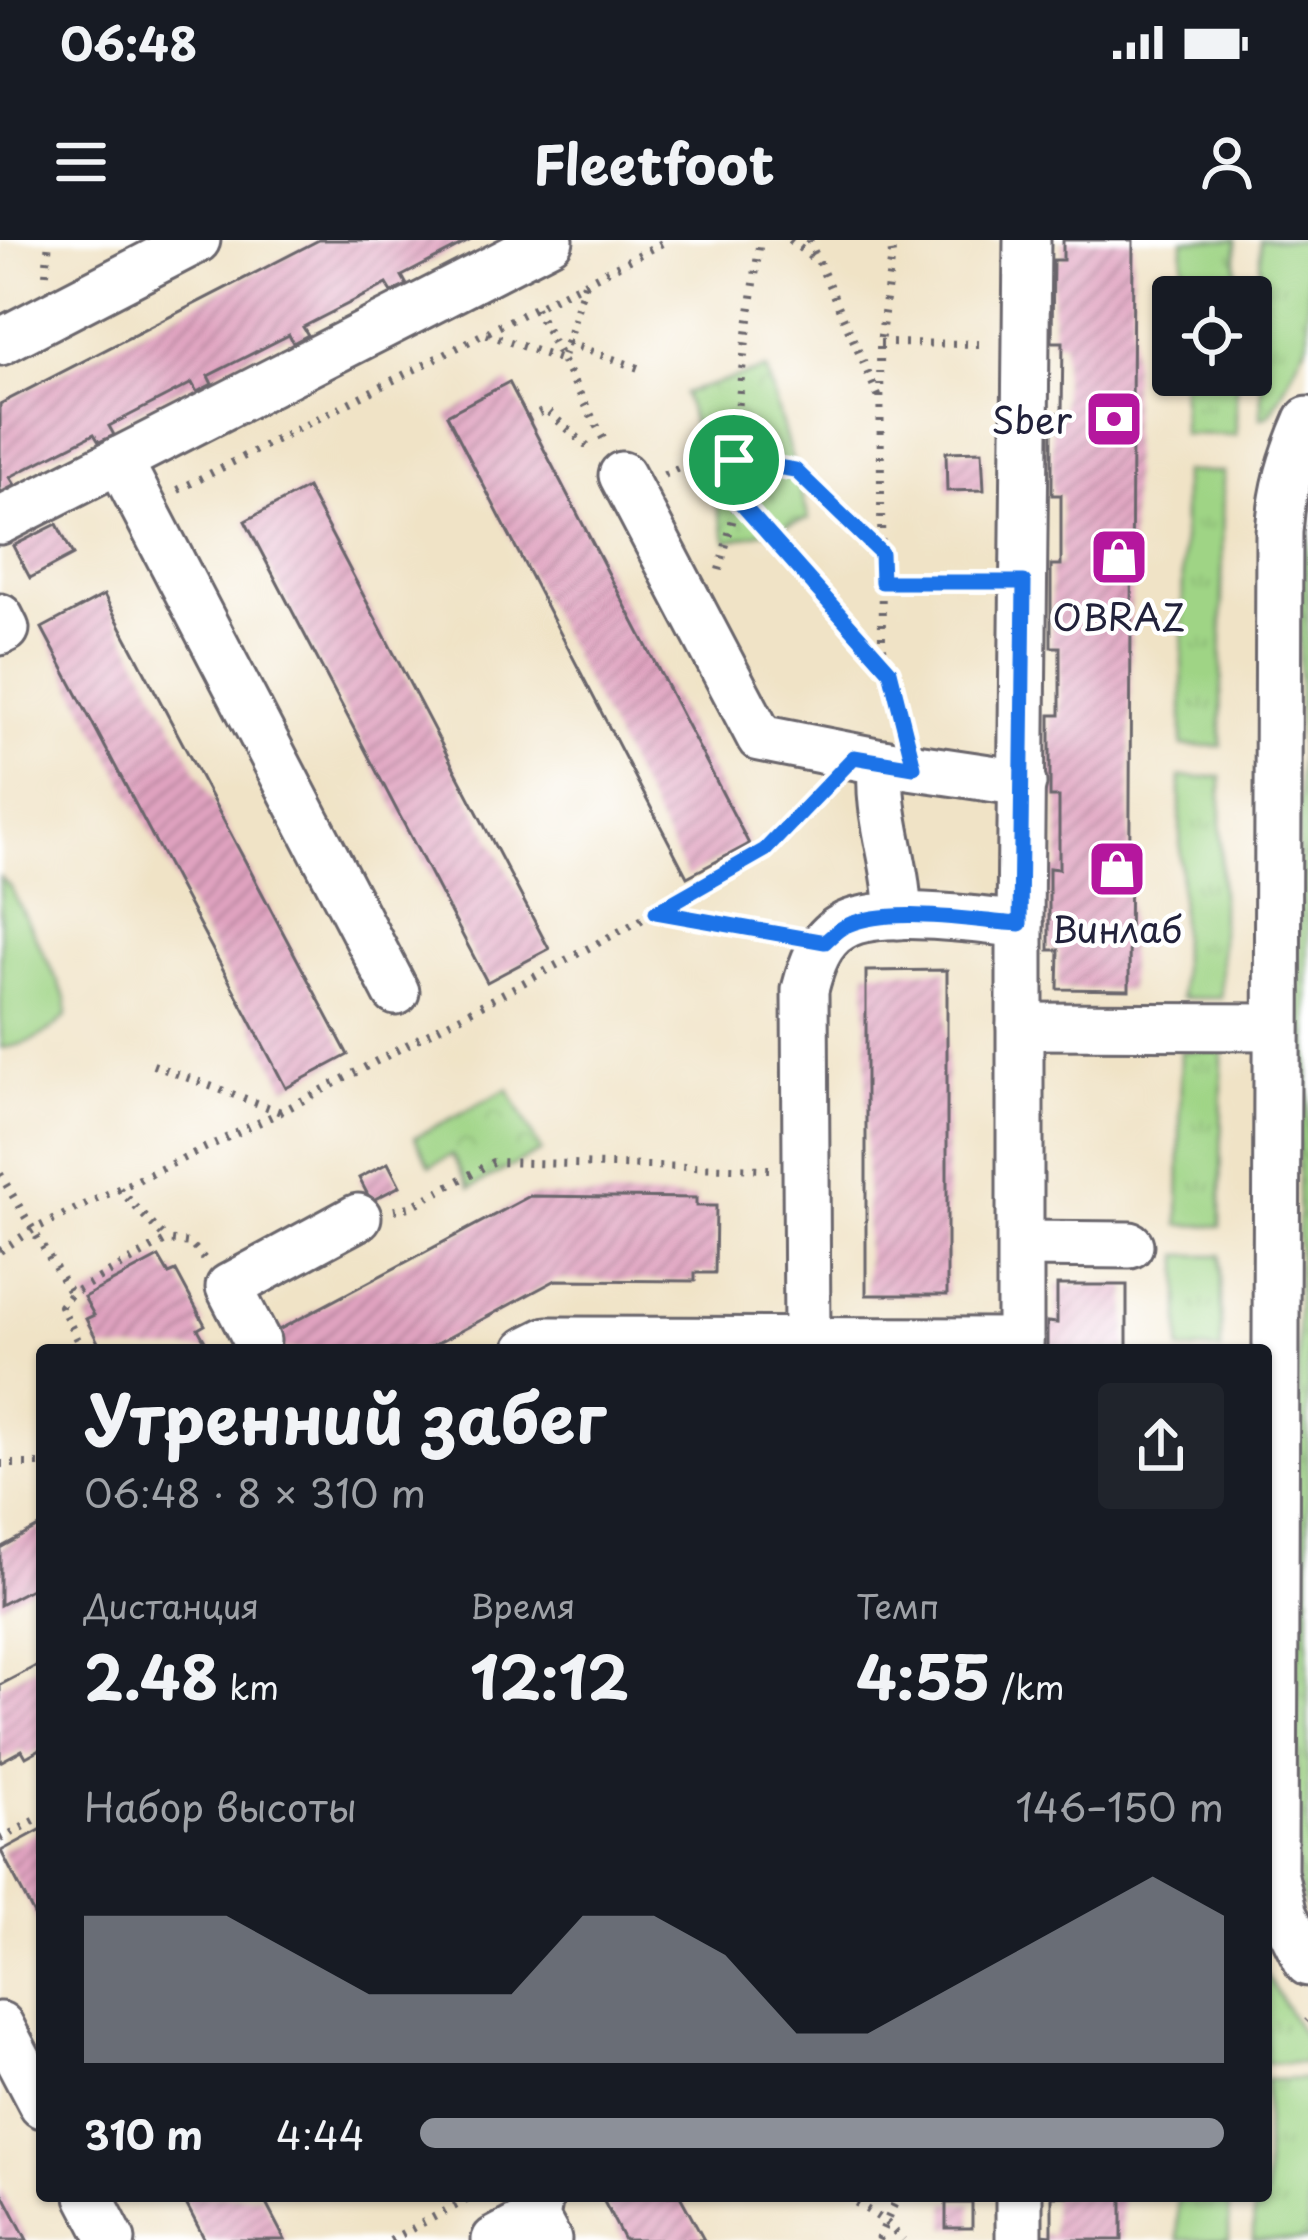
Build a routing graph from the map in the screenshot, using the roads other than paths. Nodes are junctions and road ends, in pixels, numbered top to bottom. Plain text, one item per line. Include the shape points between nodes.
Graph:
1 (197, 240) edge
2 (550, 240) edge
3 (1027, 240) edge
4 (0, 342) edge
5 (1308, 420) edge
6 (119, 460) junction
7 (622, 475) road end
8 (0, 521) edge
9 (0, 617) edge
10 (0, 632) edge
11 (883, 762) junction
12 (1022, 783) junction
13 (898, 916) junction
14 (1020, 924) junction
15 (396, 992) dead end
16 (1020, 1026) junction
17 (1275, 1027) junction
18 (358, 1217) road end
19 (1021, 1244) junction
20 (1130, 1245) dead end
21 (716, 1340) junction
22 (257, 1341) dead end
23 (539, 1344) edge
24 (696, 1344) edge
25 (782, 1344) edge
26 (798, 1344) edge
27 (1020, 1344) edge
28 (1308, 1964) edge
29 (0, 2025) edge
30 (36, 2094) edge
31 (92, 2202) edge
32 (1019, 2202) edge
33 (541, 2218) edge
34 (112, 2240) edge
35 (495, 2240) edge
36 (1019, 2240) edge

1 - 4 street
2 - 6 street
3 - 12 street
5 - 17 street via 1282,492 1279,532
6 - 8 street
6 - 15 street
7 - 11 street via 760,738
9 - 10 street
11 - 12 street
11 - 13 street via 878,785
12 - 14 street
13 - 14 street
13 - 26 street via 843,926 825,942 805,990
14 - 16 street
16 - 17 street
16 - 19 street
17 - 28 street via 1274,1871 1284,1916
18 - 22 street via 230,1287
19 - 20 street
19 - 27 street
21 - 23 street
21 - 24 street
21 - 25 street
29 - 30 street
31 - 34 street
32 - 36 street
33 - 35 street

